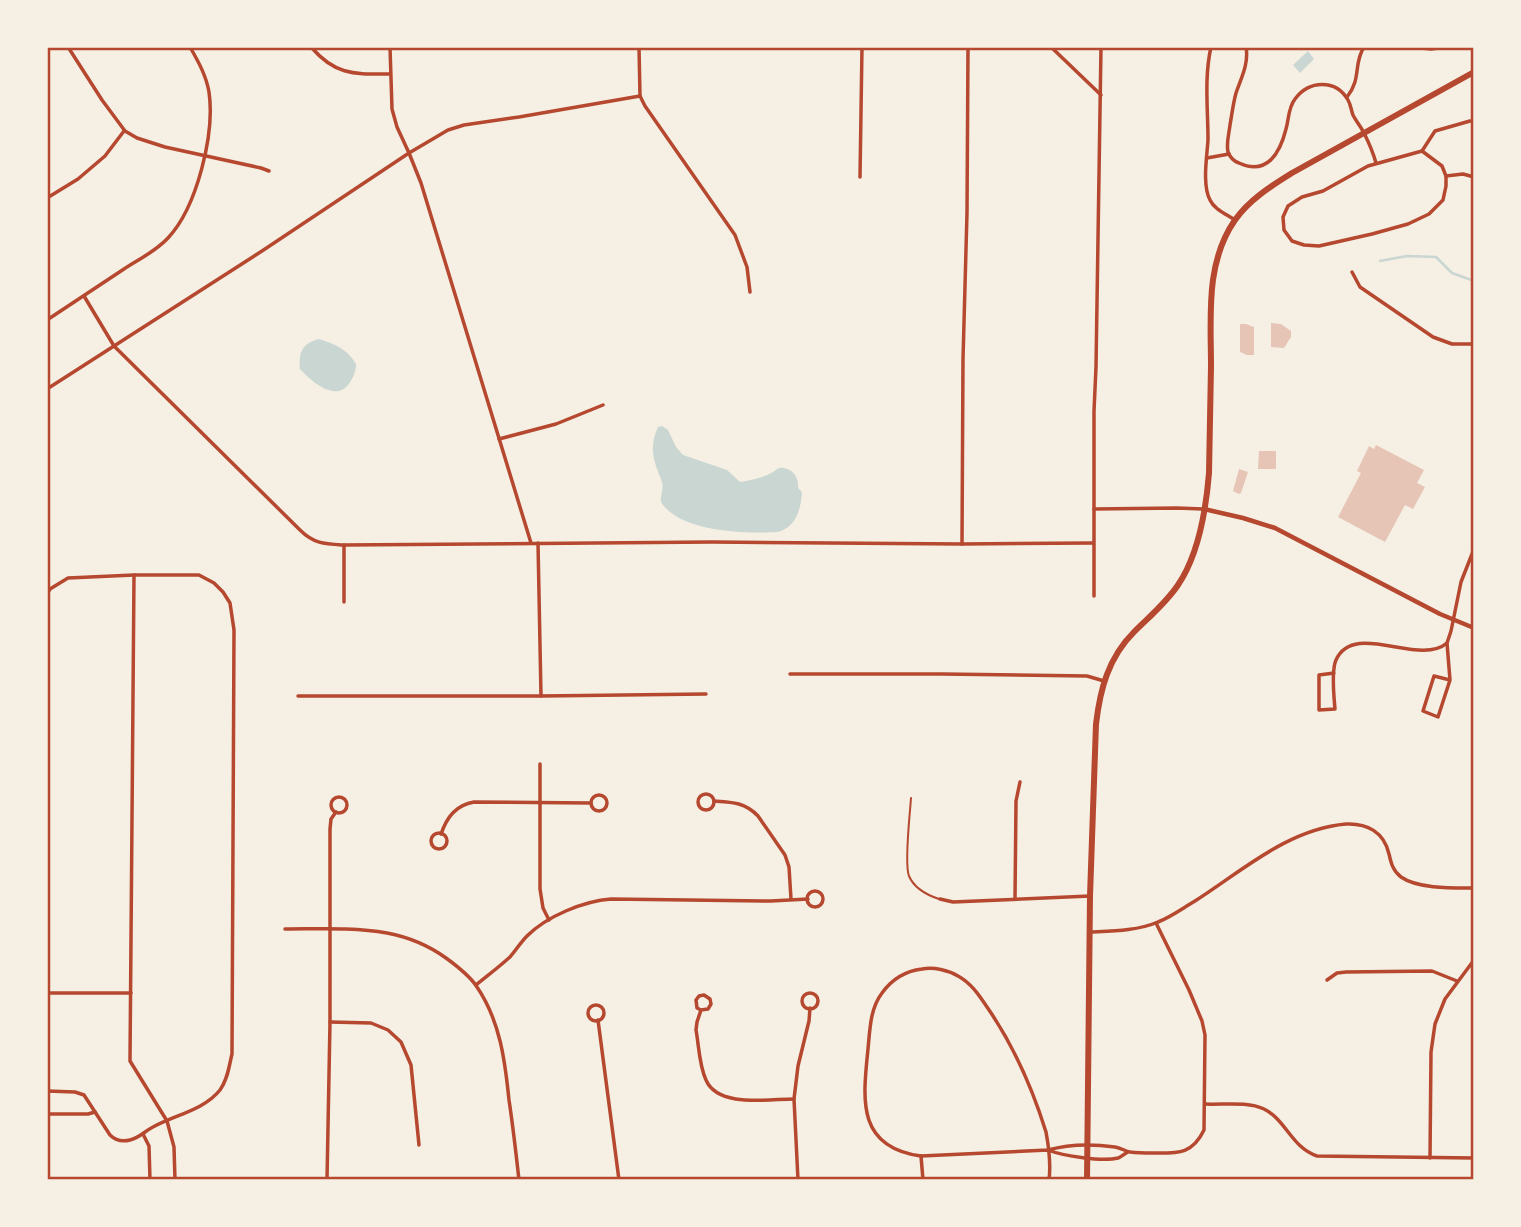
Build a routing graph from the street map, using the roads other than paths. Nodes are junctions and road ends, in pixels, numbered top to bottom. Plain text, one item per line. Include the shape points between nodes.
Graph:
1 (68, 47) edge
2 (190, 47) edge
3 (311, 47) edge
4 (390, 47) edge
5 (639, 47) edge
6 (862, 47) edge
7 (968, 47) edge
8 (1051, 47) edge
9 (1101, 47) edge
10 (1212, 47) edge
11 (1246, 47) edge
12 (1364, 47) edge
13 (1412, 47) edge
14 (1447, 47) edge
15 (1474, 72) edge
16 (390, 74) junction
17 (1101, 95) junction
18 (640, 96) junction
19 (1347, 97) junction
20 (1470, 121) dead end
21 (125, 131) junction
22 (1364, 132) junction
23 (1422, 151) junction
24 (410, 153) junction
25 (1229, 154) junction
26 (204, 156) junction
27 (1207, 158) junction
28 (1376, 163) junction
29 (269, 171) dead end
30 (1446, 176) junction
31 (860, 177) dead end
32 (1474, 177) edge
33 (48, 196) edge
34 (1235, 220) junction
35 (1352, 272) dead end
36 (750, 292) dead end
37 (84, 296) junction
38 (47, 320) edge
39 (1474, 344) edge
40 (114, 346) junction
41 (47, 389) edge
42 (603, 405) dead end
43 (499, 439) junction
44 (1094, 509) junction
45 (1205, 509) junction
46 (531, 543) junction
47 (538, 543) junction
48 (1093, 543) junction
49 (962, 544) junction
50 (344, 545) junction
51 (1474, 549) edge
52 (134, 575) junction
53 (49, 588) edge
54 (47, 594) edge
55 (1094, 596) dead end
56 (344, 602) dead end
57 (1452, 619) junction
58 (1474, 628) edge
59 (1447, 643) junction
60 (1334, 673) junction
61 (790, 674) dead end
62 (1450, 680) junction
63 (1104, 681) junction
64 (706, 694) dead end
65 (298, 696) dead end
66 (541, 696) junction
67 (540, 764) dead end
68 (1020, 782) dead end
69 (911, 798) dead end
70 (541, 802) junction
71 (714, 802) junction
72 (591, 803) junction
73 (336, 812) junction
74 (441, 834) junction
75 (1474, 888) edge
76 (1090, 896) junction
77 (791, 899) junction
78 (1015, 899) junction
79 (808, 900) junction
80 (940, 900) joint
81 (549, 920) junction
82 (1156, 923) junction
83 (285, 929) dead end
84 (329, 929) junction
85 (1090, 932) junction
86 (1474, 960) edge
87 (1327, 980) dead end
88 (1457, 981) junction
89 (476, 985) junction
90 (47, 993) edge
91 (131, 993) junction
92 (810, 1008) junction
93 (701, 1010) junction
94 (598, 1020) junction
95 (330, 1022) junction
96 (47, 1091) edge
97 (794, 1099) junction
98 (1205, 1104) junction
99 (95, 1112) junction
100 (47, 1114) edge
101 (167, 1121) junction
102 (143, 1133) junction
103 (419, 1145) dead end
104 (1087, 1146) junction
105 (1048, 1150) junction
106 (1128, 1152) junction
107 (921, 1156) junction
108 (1087, 1157) junction
109 (1430, 1157) junction
110 (1474, 1158) edge
111 (150, 1180) edge
112 (175, 1180) edge
113 (327, 1180) edge
114 (519, 1180) edge
115 (619, 1180) edge
116 (797, 1180) edge
117 (923, 1180) edge
118 (1049, 1180) edge
119 (1087, 1180) edge

1 - 21 street
2 - 26 street via 209,96 211,125
3 - 16 street via 339,70
4 - 16 street
5 - 18 street
6 - 31 street
7 - 49 street
8 - 17 street
9 - 17 street
10 - 27 street via 1207,80
11 - 25 street via 1247,65 1236,92
12 - 19 street via 1356,83
13 - 14 street
15 - 22 main road
16 - 24 street via 392,109
17 - 44 street
18 - 24 street via 464,125
18 - 36 street via 733,231 745,258
19 - 22 street
19 - 25 street via 1333,86 1312,85 1294,99 1283,142 1271,161 1250,166
20 - 23 street via 1435,131
21 - 26 street
21 - 33 street via 105,156
22 - 28 street
22 - 34 main road via 1266,189
23 - 28 street
23 - 30 street
24 - 40 street
24 - 43 street
25 - 27 street
26 - 29 street
26 - 37 street via 190,205 169,237
27 - 34 street via 1208,197
28 - 30 street via 1288,206 1284,230 1292,241 1319,246 1408,224 1441,203
30 - 32 street via 1463,173
34 - 45 main road via 1218,253 1212,285
35 - 39 street via 1360,287 1433,337 1452,344
37 - 38 street
37 - 40 street
40 - 41 street
40 - 50 street via 308,538
42 - 43 street
43 - 46 street
44 - 45 street
44 - 48 street
45 - 57 street via 1275,528
45 - 63 main road via 1190,563 1179,584 1117,653
46 - 47 street
46 - 50 street
47 - 49 street
47 - 66 street
48 - 49 street
48 - 55 street
50 - 56 street
51 - 57 street
52 - 53 street via 68,578
52 - 91 street
52 - 101 street via 199,575 214,583 230,603 234,629 232,1054 221,1088 202,1104
53 - 54 street
57 - 58 street
57 - 59 street
59 - 60 street via 1421,650 1353,645 1335,662
59 - 62 street
60 - 60 street via 1335,709 1318,710 1319,675
61 - 63 street via 1087,677
62 - 62 street via 1438,717 1423,712 1434,676
63 - 76 main road via 1096,724
64 - 66 street
65 - 66 street
67 - 70 street
68 - 78 street
69 - 80 lane via 908,872 916,886
70 - 72 street
70 - 74 street via 466,804 447,819
70 - 81 street via 540,889
71 - 71 street via 707,794 698,802 707,809
71 - 77 street via 740,804 758,816 785,855
72 - 72 street via 597,811 607,804 600,795
73 - 73 street via 346,809 342,798 332,803
73 - 84 street via 330,829
74 - 74 street via 432,839 437,849 447,843
75 - 82 street via 1409,882 1395,873 1387,845 1377,832 1348,824 1273,849
76 - 78 street
76 - 85 main road
77 - 79 street
77 - 81 street via 599,900
78 - 80 street
79 - 79 street via 816,907 823,898 814,892
81 - 89 street
82 - 85 street
82 - 98 street via 1204,1028
83 - 84 street
84 - 89 street via 373,930 412,940 448,960
84 - 95 street
85 - 104 main road
86 - 88 street
87 - 88 street via 1346,972 1432,971
88 - 109 street via 1439,1012 1432,1037
89 - 114 street via 500,1038
90 - 91 street
91 - 101 street via 130,1061
92 - 92 street via 818,1002 811,993 802,1001
92 - 97 street
93 - 93 street via 711,1004 704,995 695,1003
93 - 97 street via 696,1030 706,1082 718,1095 735,1100
94 - 94 street via 603,1011 594,1005 588,1015
94 - 115 street
95 - 103 street via 371,1023 401,1042 411,1065
95 - 113 street
96 - 99 street via 80,1093
97 - 116 street
98 - 106 street via 1204,1130 1184,1152
98 - 109 street via 1262,1108 1299,1146 1317,1156
99 - 100 street
99 - 102 street via 115,1140 127,1141
101 - 102 street
101 - 112 street
102 - 111 street via 149,1146
104 - 105 street
104 - 106 street
104 - 108 main road
105 - 107 street
105 - 107 street via 1026,1076 994,1017 966,982 949,971 925,968 902,975 876,1002 864,1092 874,1130 892,1147
105 - 108 street
105 - 118 street
106 - 108 street via 1118,1158
107 - 117 street
108 - 119 main road
109 - 110 street

